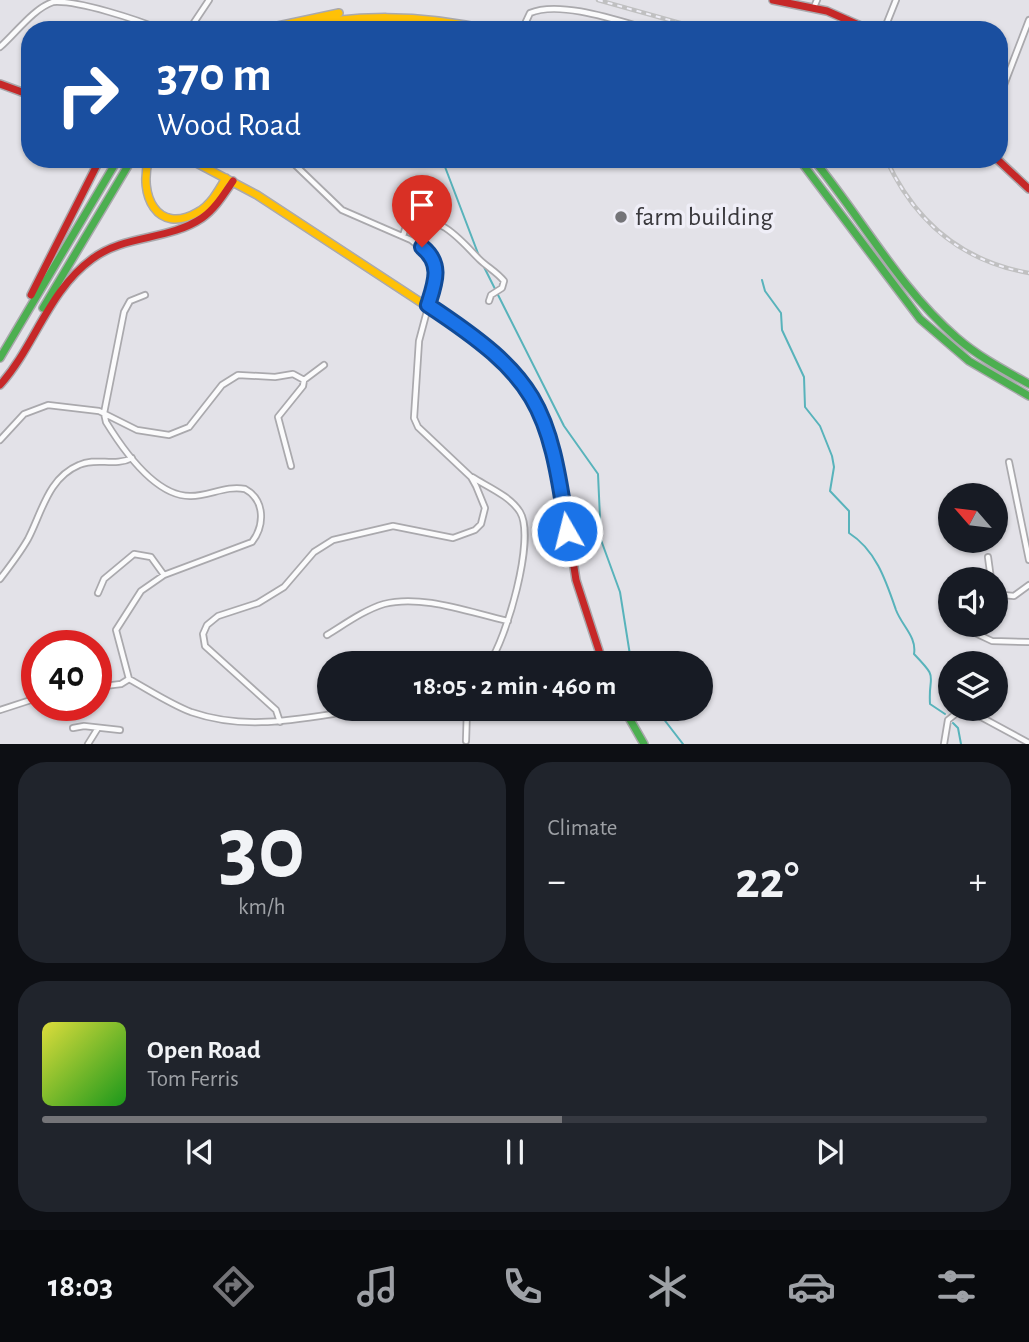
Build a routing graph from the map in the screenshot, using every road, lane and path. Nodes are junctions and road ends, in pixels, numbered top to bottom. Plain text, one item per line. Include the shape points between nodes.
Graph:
1 (97, 0) edge
2 (209, 0) edge
3 (774, 0) edge
4 (895, 0) edge
5 (815, 4) edge
6 (90, 5) junction
7 (391, 15) junction
8 (847, 18) junction
9 (1029, 20) edge
10 (31, 21) edge
11 (136, 21) edge
12 (195, 21) edge
13 (298, 21) edge
14 (331, 21) edge
15 (446, 21) edge
16 (524, 21) edge
17 (616, 21) edge
18 (846, 21) edge
19 (853, 21) edge
20 (887, 21) edge
21 (21, 29) edge
22 (1027, 33) edge
23 (0, 47) edge
24 (1008, 77) edge
25 (0, 84) edge
26 (21, 92) edge
27 (96, 168) edge
28 (113, 168) edge
29 (127, 168) edge
30 (146, 168) edge
31 (207, 168) edge
32 (299, 168) edge
33 (806, 168) edge
34 (820, 168) edge
35 (1007, 168) edge
36 (230, 180) junction
37 (1029, 189) edge
38 (403, 236) junction
39 (145, 295) dead end
40 (489, 300) dead end
41 (428, 305) junction
42 (1, 357) edge
43 (324, 365) dead end
44 (304, 380) junction
45 (0, 382) edge
46 (1029, 384) edge
47 (1029, 396) edge
48 (104, 413) junction
49 (0, 440) edge
50 (132, 458) junction
51 (1009, 462) dead end
52 (291, 466) dead end
53 (471, 477) junction
54 (988, 557) dead end
55 (1029, 560) edge
56 (989, 567) edge
57 (164, 575) junction
58 (0, 579) edge
59 (1029, 585) edge
60 (98, 593) dead end
61 (1008, 595) edge
62 (508, 621) junction
63 (327, 635) dead end
64 (984, 637) edge
65 (1029, 642) edge
66 (498, 651) edge
67 (599, 651) edge
68 (129, 679) junction
69 (112, 685) edge
70 (21, 703) edge
71 (0, 710) edge
72 (317, 716) edge
73 (467, 721) edge
74 (631, 721) edge
75 (280, 722) junction
76 (73, 728) dead end
77 (98, 728) junction
78 (120, 730) dead end
79 (466, 741) dead end
80 (1029, 743) edge
81 (88, 744) edge
82 (644, 744) edge
83 (944, 744) edge

1 - 6 street
2 - 12 street
3 - 5 main road
4 - 20 street
5 - 8 main road
6 - 10 street via 53,2
6 - 11 street
7 - 13 main road via 364,12
7 - 14 main road
7 - 15 main road
8 - 18 street
8 - 19 main road
9 - 22 street
16 - 17 street via 536,10 558,6
21 - 23 street
22 - 24 street
25 - 26 main road
27 - 42 main road
28 - 42 main road
29 - 45 main road
30 - 36 main road via 143,192 152,208 168,218 190,217 200,211
31 - 36 main road
32 - 38 street via 349,214
33 - 47 main road via 920,319 969,362
34 - 46 main road via 936,321 982,358
35 - 37 main road
36 - 41 main road
36 - 45 main road via 214,207 194,223 119,243 89,261 57,297 9,375
38 - 40 street via 404,229 415,222 437,223 458,237 504,281
38 - 41 street via 428,251 435,263
39 - 48 street via 130,301 124,312
41 - 53 street via 419,341 415,423
41 - 67 main road via 501,358 540,410 555,451 576,580
43 - 44 street
44 - 48 street via 293,374 244,373 229,379 189,427 169,435 137,430
44 - 52 street via 278,417
48 - 49 street via 42,405 24,414
48 - 50 street
50 - 57 street via 149,477 179,494 197,496 239,488 250,492 260,505 260,528 252,542
50 - 58 street via 114,464 82,463 71,470 48,493 28,537
51 - 55 street
53 - 62 street via 509,500 523,517 524,551
53 - 75 street via 485,508 481,524 469,534 453,538 393,526 333,540 320,547 275,594 218,615 207,625 205,646 276,710
54 - 56 street
57 - 60 street via 151,557 134,554 104,579
57 - 68 street via 141,591 118,624 115,636
59 - 61 street
62 - 63 street via 430,605 391,603
62 - 66 street
64 - 65 street
68 - 69 street
68 - 75 street via 204,716 249,724
70 - 71 street
72 - 75 street
73 - 79 street
74 - 82 main road
76 - 77 street
77 - 78 street
77 - 81 street
80 - 83 street via 968,710 948,720

